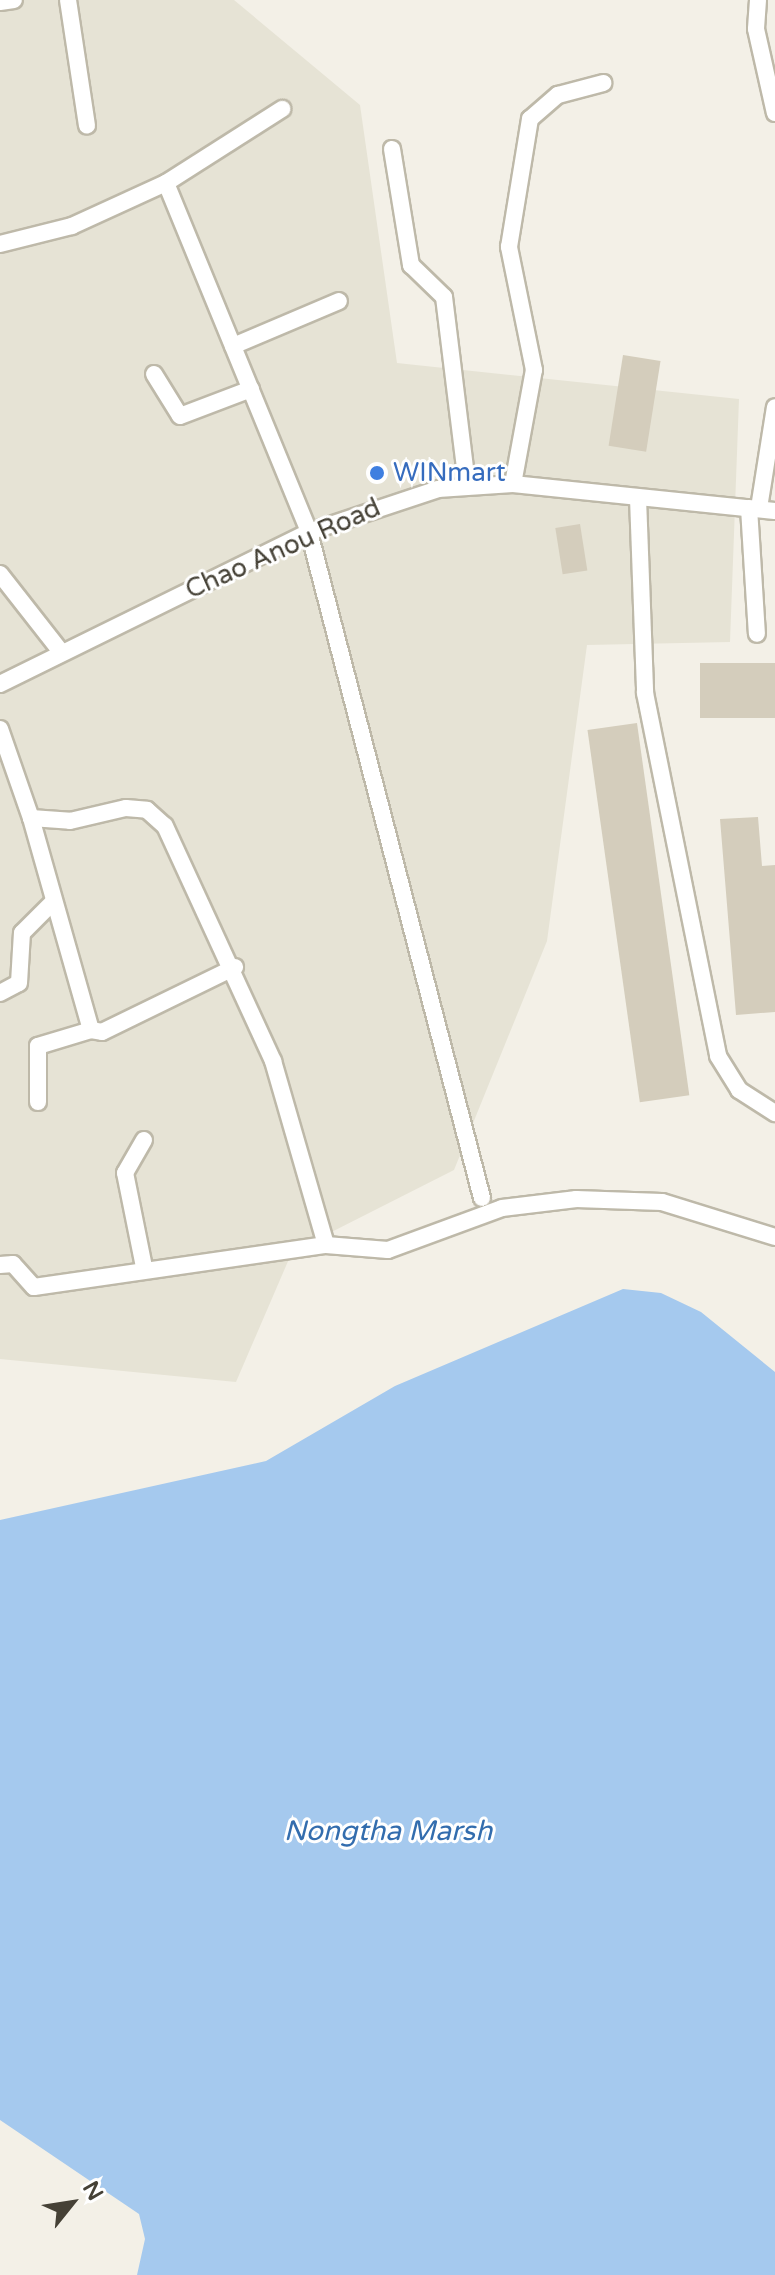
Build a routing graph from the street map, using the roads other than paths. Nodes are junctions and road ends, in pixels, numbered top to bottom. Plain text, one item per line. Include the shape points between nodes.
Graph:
1 (14, 0) edge
2 (68, 0) edge
3 (758, 0) edge
4 (0, 2) edge
5 (603, 83) dead end
6 (282, 109) dead end
7 (775, 113) edge
8 (87, 126) dead end
9 (392, 149) dead end
10 (166, 183) junction
11 (0, 244) edge
12 (339, 301) dead end
13 (233, 346) junction
14 (154, 374) dead end
15 (251, 389) junction
16 (775, 407) edge
17 (513, 484) junction
18 (467, 485) junction
19 (638, 498) junction
20 (761, 509) edge
21 (309, 532) junction
22 (0, 574) edge
23 (757, 634) dead end
24 (62, 653) junction
25 (0, 684) edge
26 (0, 729) edge
27 (31, 818) junction
28 (53, 902) junction
29 (235, 967) junction
30 (0, 993) edge
31 (91, 1030) junction
32 (38, 1102) dead end
33 (775, 1113) edge
34 (144, 1140) dead end
35 (482, 1198) dead end
36 (775, 1237) edge
37 (326, 1245) junction
38 (0, 1265) edge
39 (144, 1267) junction

1 - 4 street
2 - 8 street
3 - 7 street via 756,29
5 - 17 street via 558,95 530,119 509,247 534,370
6 - 10 street
9 - 18 street via 411,265 444,297
10 - 11 street via 72,226
10 - 13 street
12 - 13 street
13 - 15 street
14 - 15 street via 180,416
15 - 21 street
16 - 20 street
17 - 18 street, Chao Anou Road
17 - 19 street, Chao Anou Road
18 - 21 street, Chao Anou Road via 384,503
19 - 20 street, Chao Anou Road
19 - 33 street via 645,693 718,1056 739,1090
20 - 23 street
21 - 24 street, Chao Anou Road
21 - 35 street
22 - 24 street
24 - 25 street, Chao Anou Road
26 - 27 street
27 - 28 street
27 - 29 street via 48,824 147,810 165,826
28 - 30 street via 22,933 19,983
28 - 31 street
29 - 31 street via 102,1032
29 - 37 street via 273,1061
31 - 32 street via 38,1046
34 - 39 street via 125,1173
36 - 37 street via 662,1202 576,1199 502,1208 388,1250
37 - 39 street
38 - 39 street via 13,1264 34,1287

